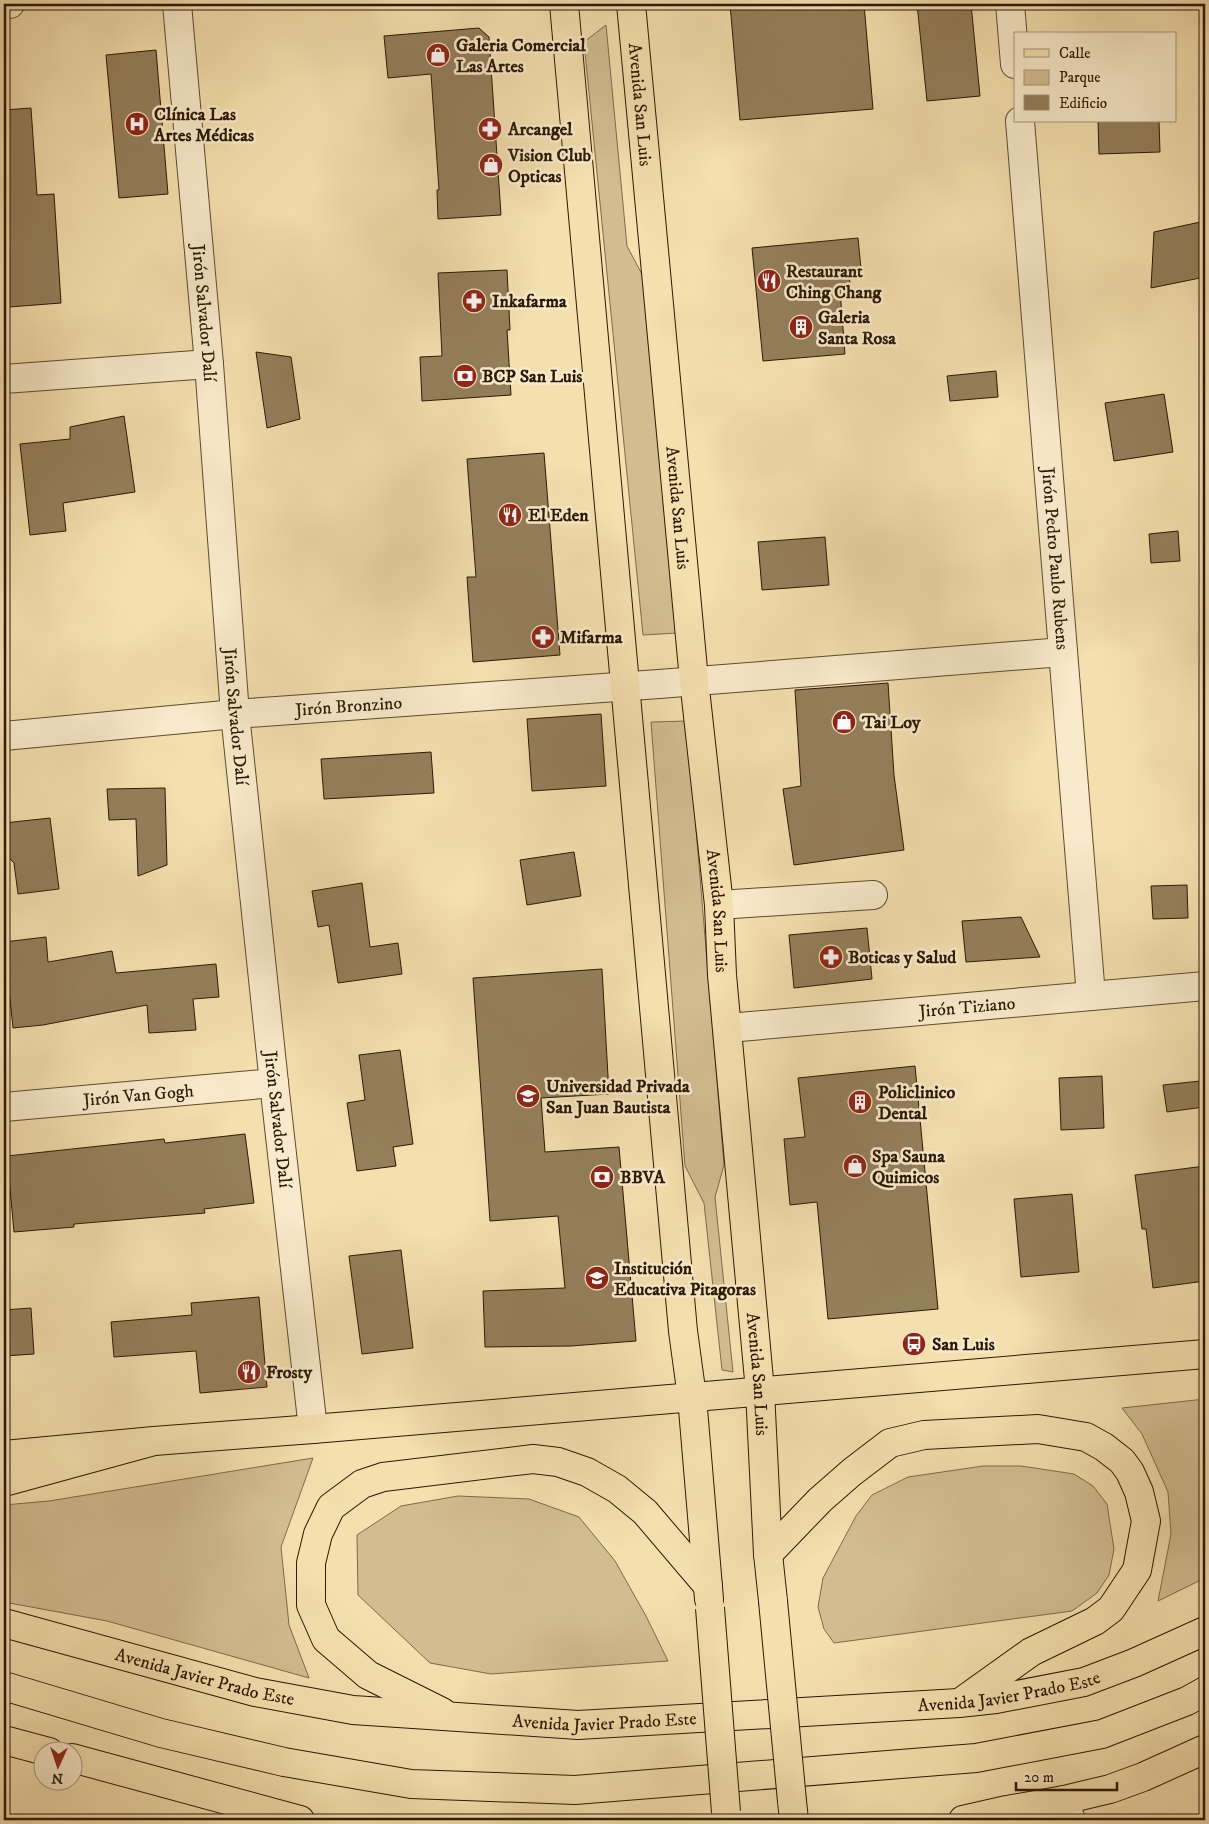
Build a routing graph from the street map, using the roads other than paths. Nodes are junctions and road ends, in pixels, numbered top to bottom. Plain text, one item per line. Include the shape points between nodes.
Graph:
1 (4, 4) edge
2 (10, 4) edge
3 (176, 4) edge
4 (564, 4) edge
5 (631, 4) edge
6 (1010, 4) edge
7 (1014, 52) edge
8 (1020, 122) edge
9 (209, 364) junction
10 (4, 379) edge
11 (1063, 652) junction
12 (694, 680) junction
13 (625, 686) junction
14 (235, 714) junction
15 (4, 736) edge
16 (874, 895) dead end
17 (719, 905) junction
18 (1205, 986) edge
19 (1090, 996) junction
20 (728, 1028) junction
21 (274, 1083) junction
22 (4, 1107) edge
23 (1205, 1354) edge
24 (760, 1391) junction
25 (692, 1397) junction
26 (313, 1429) junction
27 (154, 1440) junction
28 (4, 1455) edge
29 (4, 1482) edge
30 (768, 1554) junction
31 (709, 1597) junction
32 (4, 1623) edge
33 (1205, 1631) edge
34 (4, 1688) edge
35 (1205, 1691) edge
36 (959, 1703) junction
37 (454, 1718) junction
38 (4, 1740) edge
39 (32, 1747) edge
40 (1205, 1750) edge
41 (82, 1761) edge
42 (793, 1810) edge
43 (1067, 1810) edge
44 (726, 1816) edge
45 (300, 1820) edge
46 (963, 1820) edge

1 - 2 street
3 - 9 street, Jirón Salvador Dalí
4 - 13 main road
5 - 12 main road, Avenida San Luis
6 - 7 street
8 - 11 street, Jirón Pedro Paulo Rubens
9 - 10 street
9 - 14 street, Jirón Salvador Dalí
11 - 12 street, Jirón Bronzino
11 - 19 street, Jirón Pedro Paulo Rubens
12 - 13 street, Jirón Bronzino
12 - 17 main road, Avenida San Luis
13 - 14 street, Jirón Bronzino
13 - 25 main road via 683,1331
14 - 15 street, Jirón Bronzino
14 - 21 street, Jirón Salvador Dalí
16 - 17 street
17 - 20 main road, Avenida San Luis
18 - 19 street, Jirón Tiziano
19 - 20 street, Jirón Tiziano
20 - 24 main road, Avenida San Luis
21 - 22 street, Jirón Van Gogh
21 - 26 street, Jirón Salvador Dalí
23 - 24 main road
24 - 25 main road
24 - 30 main road, Avenida San Luis
25 - 26 main road
25 - 31 main road
26 - 27 main road
27 - 28 main road
27 - 29 main road
30 - 36 main road via 820,1500 890,1443 924,1434 1038,1429 1086,1437 1122,1460 1130,1472 1146,1520 1137,1570 1111,1609 1095,1621 1031,1652
30 - 42 main road, Avenida San Luis, bridge
31 - 37 main road via 645,1512 610,1485 587,1472 558,1462 534,1459 383,1477 362,1484 331,1507 318,1534 311,1564 311,1605 326,1639 368,1675
31 - 44 main road, bridge
32 - 37 main road, Avenida Javier Prado Este via 255,1692 353,1710
33 - 36 main road, Avenida Javier Prado Este via 1084,1682 996,1700
34 - 35 main road via 161,1733 314,1767 411,1784 575,1790 976,1758 1102,1734
36 - 37 main road, Avenida Javier Prado Este via 578,1725
38 - 39 main road
40 - 43 main road
41 - 45 main road
43 - 46 main road via 1006,1810

